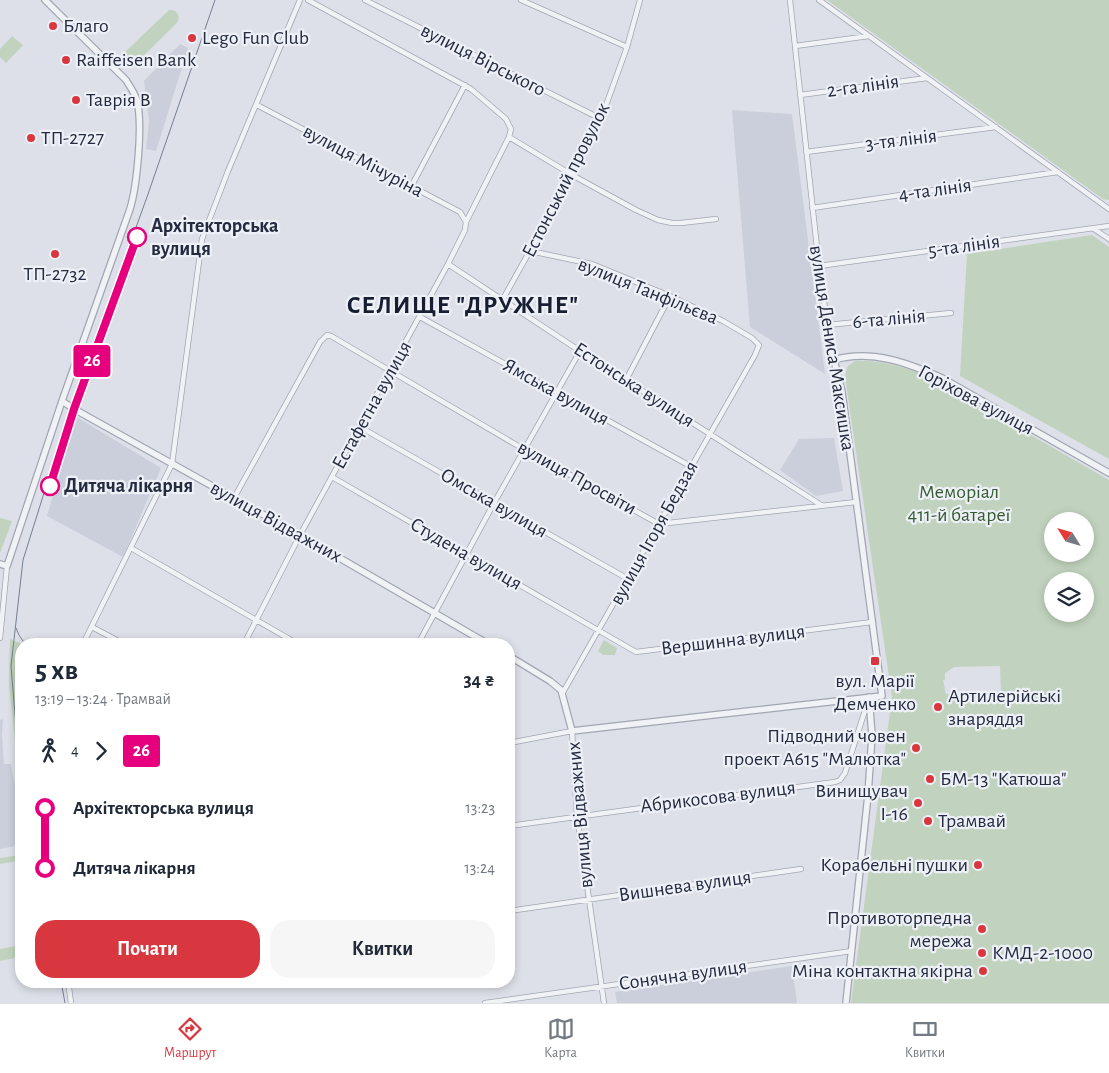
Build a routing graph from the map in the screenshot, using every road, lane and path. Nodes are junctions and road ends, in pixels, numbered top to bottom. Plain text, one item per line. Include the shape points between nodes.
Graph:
1 (46, 0) edge
2 (300, 0) edge
3 (308, 0) edge
4 (364, 0) edge
5 (521, 0) edge
6 (640, 0) edge
7 (790, 0) edge
8 (819, 0) edge
9 (869, 36) junction
10 (795, 46) junction
11 (627, 47) junction
12 (927, 78) junction
13 (465, 85) junction
14 (800, 95) junction
15 (256, 105) junction
16 (601, 119) junction
17 (996, 128) junction
18 (509, 137) junction
19 (806, 152) junction
20 (1058, 172) junction
21 (572, 175) junction
22 (411, 187) junction
23 (812, 208) junction
24 (1109, 209) edge
25 (716, 218) dead end
26 (466, 222) junction
27 (1109, 226) edge
28 (1093, 228) junction
29 (1109, 239) edge
30 (530, 251) junction
31 (448, 264) junction
32 (819, 266) junction
33 (670, 296) junction
34 (503, 299) junction
35 (951, 313) dead end
36 (420, 317) junction
37 (827, 325) junction
38 (759, 345) joint
39 (580, 351) junction
40 (834, 360) junction
41 (391, 371) junction
42 (626, 380) junction
43 (556, 393) junction
44 (62, 401) junction
45 (360, 427) junction
46 (710, 434) junction
47 (524, 450) junction
48 (172, 464) junction
49 (692, 467) junction
50 (1109, 473) edge
51 (332, 477) junction
52 (234, 498) junction
53 (856, 502) junction
54 (494, 503) junction
55 (820, 505) junction
56 (659, 524) junction
57 (300, 535) junction
58 (131, 548) junction
59 (466, 554) junction
60 (0, 564) edge
61 (7, 566) junction
62 (628, 579) junction
63 (435, 612) junction
64 (256, 620) junction
65 (872, 622) junction
66 (92, 627) junction
67 (599, 632) junction
68 (0, 638) edge
69 (86, 638) edge
70 (113, 638) edge
71 (247, 638) edge
72 (288, 638) edge
73 (421, 638) edge
74 (478, 638) edge
75 (515, 660) edge
76 (562, 694) junction
77 (869, 697) junction
78 (572, 731) junction
79 (515, 742) edge
80 (577, 816) junction
81 (515, 825) edge
82 (801, 869) dead end
83 (588, 899) junction
84 (515, 910) edge
85 (852, 951) junction
86 (601, 986) junction
87 (69, 988) edge
88 (71, 1003) edge
89 (485, 1003) edge
90 (604, 1003) edge
91 (846, 1003) edge

1 - 44 street via 126,80 138,106 136,180 130,209
2 - 15 street
3 - 13 street
4 - 16 street, вулиця Вірського
5 - 11 street
6 - 11 street, Естонський провулок
7 - 10 street, вулиця Дениса Максишка
8 - 9 street
9 - 10 street
9 - 12 street
10 - 14 street, вулиця Дениса Максишка
11 - 16 street, Естонський провулок
12 - 14 street, 2-га лінія
12 - 17 street
13 - 18 street via 506,119
13 - 22 street
14 - 19 street, вулиця Дениса Максишка
15 - 22 street, вулиця Мічуріна
15 - 48 street via 202,239
16 - 21 street, Естонський провулок
17 - 19 street, 3-тя лінія
17 - 20 street
18 - 21 street
18 - 26 street, Естафетна вулиця
19 - 23 street, вулиця Дениса Максишка
20 - 23 street, 4-та лінія
20 - 24 street
21 - 25 street via 636,210 666,222
21 - 30 street, Естонський провулок
22 - 26 street, вулиця Мічуріна via 460,212
23 - 32 street, вулиця Дениса Максишка
26 - 31 street, Естафетна вулиця
27 - 28 street, 5-та лінія
28 - 29 street
28 - 32 street, 5-та лінія
30 - 33 street, вулиця Танфільєва via 592,264
30 - 34 street, Естонський провулок
31 - 34 street, Естонська вулиця
31 - 36 street, Естафетна вулиця
32 - 37 street, вулиця Дениса Максишка
33 - 38 street, вулиця Танфільєва via 723,321
33 - 42 street
34 - 39 street, Естонська вулиця
35 - 37 street, 6-та лінія
36 - 41 street, Естафетна вулиця
36 - 43 street, Ямська вулиця
37 - 40 street, вулиця Дениса Максишка
38 - 46 street, вулиця Ігоря Бедзая
39 - 42 street, Естонська вулиця
39 - 43 street
40 - 50 street, Горіхова вулиця via 866,355 922,369
40 - 53 street, вулиця Дениса Максишка via 842,392
41 - 45 street, Естафетна вулиця
41 - 47 street, вулиця Просвіти
41 - 52 street, вулиця Просвіти via 331,336 324,337
42 - 46 street, Естонська вулиця
43 - 47 street
43 - 49 street, Ямська вулиця
44 - 48 street, вулиця Відважних
44 - 61 street
45 - 51 street, Естафетна вулиця
45 - 54 street, Омська вулиця
46 - 49 street, вулиця Ігоря Бедзая
46 - 55 street, Естонська вулиця
47 - 54 street
47 - 56 street, вулиця Просвіти
48 - 52 street, вулиця Відважних
48 - 58 street
49 - 56 street, вулиця Ігоря Бедзая
51 - 57 street, Естафетна вулиця
51 - 59 street, Студена вулиця
52 - 57 street, вулиця Відважних
53 - 55 street, вулиця Просвіти
53 - 65 street, вулиця Дениса Максишка
54 - 59 street
54 - 62 street, Омська вулиця
55 - 56 street, вулиця Просвіти
56 - 62 street, вулиця Ігоря Бедзая
57 - 63 street, вулиця Відважних
57 - 64 street, Естафетна вулиця
58 - 64 street
58 - 66 street
59 - 63 street
59 - 67 street, Студена вулиця
60 - 61 street
61 - 68 street
62 - 67 street, вулиця Ігоря Бедзая
63 - 73 street
63 - 74 street, вулиця Відважних
64 - 71 street, Естафетна вулиця
64 - 72 street
65 - 67 street, Вершинна вулиця via 639,652
65 - 77 street, вулиця Дениса Максишка via 882,696
66 - 69 street
66 - 70 street
67 - 76 street, вулиця Ігоря Бедзая
75 - 76 street via 557,686
76 - 78 street, вулиця Відважних
77 - 78 street
77 - 80 street, Абрикосова вулиця via 840,780
77 - 85 street via 872,743
78 - 79 street
78 - 80 street, вулиця Відважних
80 - 81 street, Абрикосова вулиця
80 - 83 street, вулиця Відважних
82 - 83 street, Вишнева вулиця
83 - 84 street, Вишнева вулиця
83 - 86 street, вулиця Відважних
85 - 86 street, Сонячна вулиця
85 - 91 street
86 - 89 street, Сонячна вулиця
86 - 90 street, вулиця Відважних
87 - 88 street

